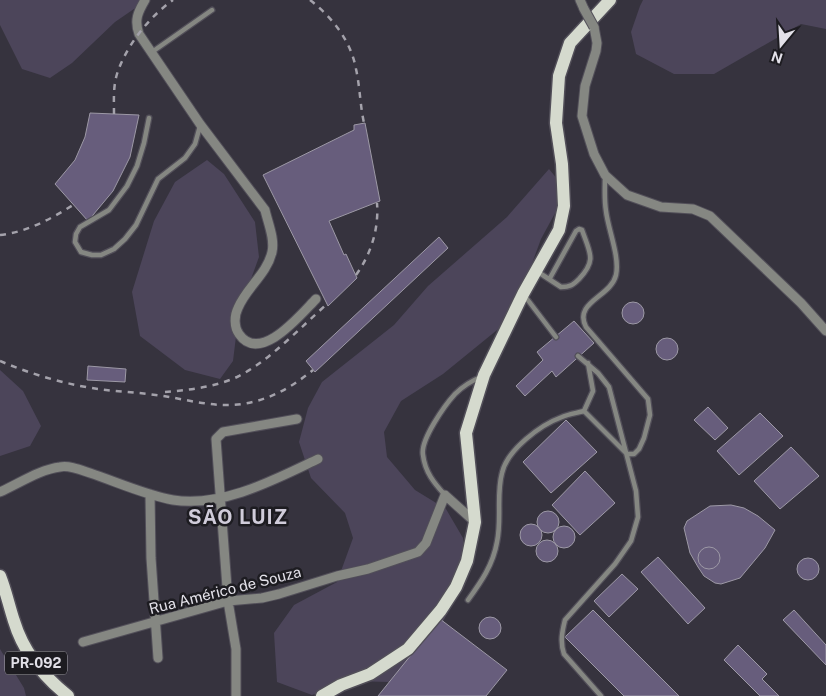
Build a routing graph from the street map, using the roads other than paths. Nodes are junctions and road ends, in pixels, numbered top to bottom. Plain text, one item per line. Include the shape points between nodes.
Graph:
1 (145, 0) edge
2 (580, 0) edge
3 (610, 0) edge
4 (212, 10) dead end
5 (152, 52) junction
6 (149, 118) dead end
7 (200, 124) junction
8 (605, 175) junction
9 (536, 271) junction
10 (550, 278) junction
11 (523, 294) junction
12 (316, 299) dead end
13 (826, 330) edge
14 (556, 337) dead end
15 (578, 356) dead end
16 (588, 363) junction
17 (484, 375) junction
18 (584, 411) junction
19 (297, 418) dead end
20 (627, 454) junction
21 (318, 459) dead end
22 (0, 492) edge
23 (150, 494) junction
24 (444, 495) junction
25 (222, 499) junction
26 (475, 522) junction
27 (0, 576) edge
28 (468, 600) dead end
29 (228, 601) junction
30 (155, 621) junction
31 (83, 642) dead end
32 (158, 658) dead end
33 (68, 696) edge
34 (236, 696) edge
35 (322, 696) edge
36 (601, 696) edge

1 - 5 street via 135,24
2 - 8 street, bridge via 594,27 597,43 585,86 582,116 594,154
3 - 9 main road via 570,43 559,76 556,123 564,206 559,230
4 - 5 lane
5 - 7 street
6 - 7 lane via 137,166 122,193 109,210 80,227 76,234 75,242 82,252 101,255 125,239 136,225 158,179 184,158 195,144
7 - 12 street via 265,210 271,235 272,251 268,262 238,308 235,319 239,334 246,341 267,342
8 - 13 street via 627,195 661,207 694,209 710,216
8 - 20 lane via 605,210 617,272 614,283 584,310 583,320 648,399 650,415 644,438 634,454
9 - 10 lane
9 - 11 main road
10 - 10 lane via 561,287 567,287 589,269 590,254 582,230 576,231
11 - 14 lane
11 - 17 main road
15 - 16 lane
16 - 18 lane via 593,391
16 - 20 lane via 609,387
17 - 24 lane via 455,394 425,440 422,453 428,475
17 - 26 main road via 466,433
18 - 20 lane
18 - 28 lane via 561,417 539,430 507,459 502,473 497,543 487,574
19 - 25 street via 223,432 216,439
20 - 36 lane via 638,516 631,541 565,620 561,639 564,654
21 - 25 street
22 - 23 street via 61,466
23 - 25 street via 174,500
23 - 30 street
24 - 26 street
24 - 29 street, Rua Américo de Souza via 426,544 418,552 279,594
25 - 29 street
26 - 35 main road via 467,562 456,587 408,649 370,674
27 - 33 main road, PR-092 via 14,623 28,653 51,682
29 - 30 street, Rua Américo de Souza
29 - 34 street via 236,649
30 - 31 street, Rua Américo de Souza
30 - 32 street

